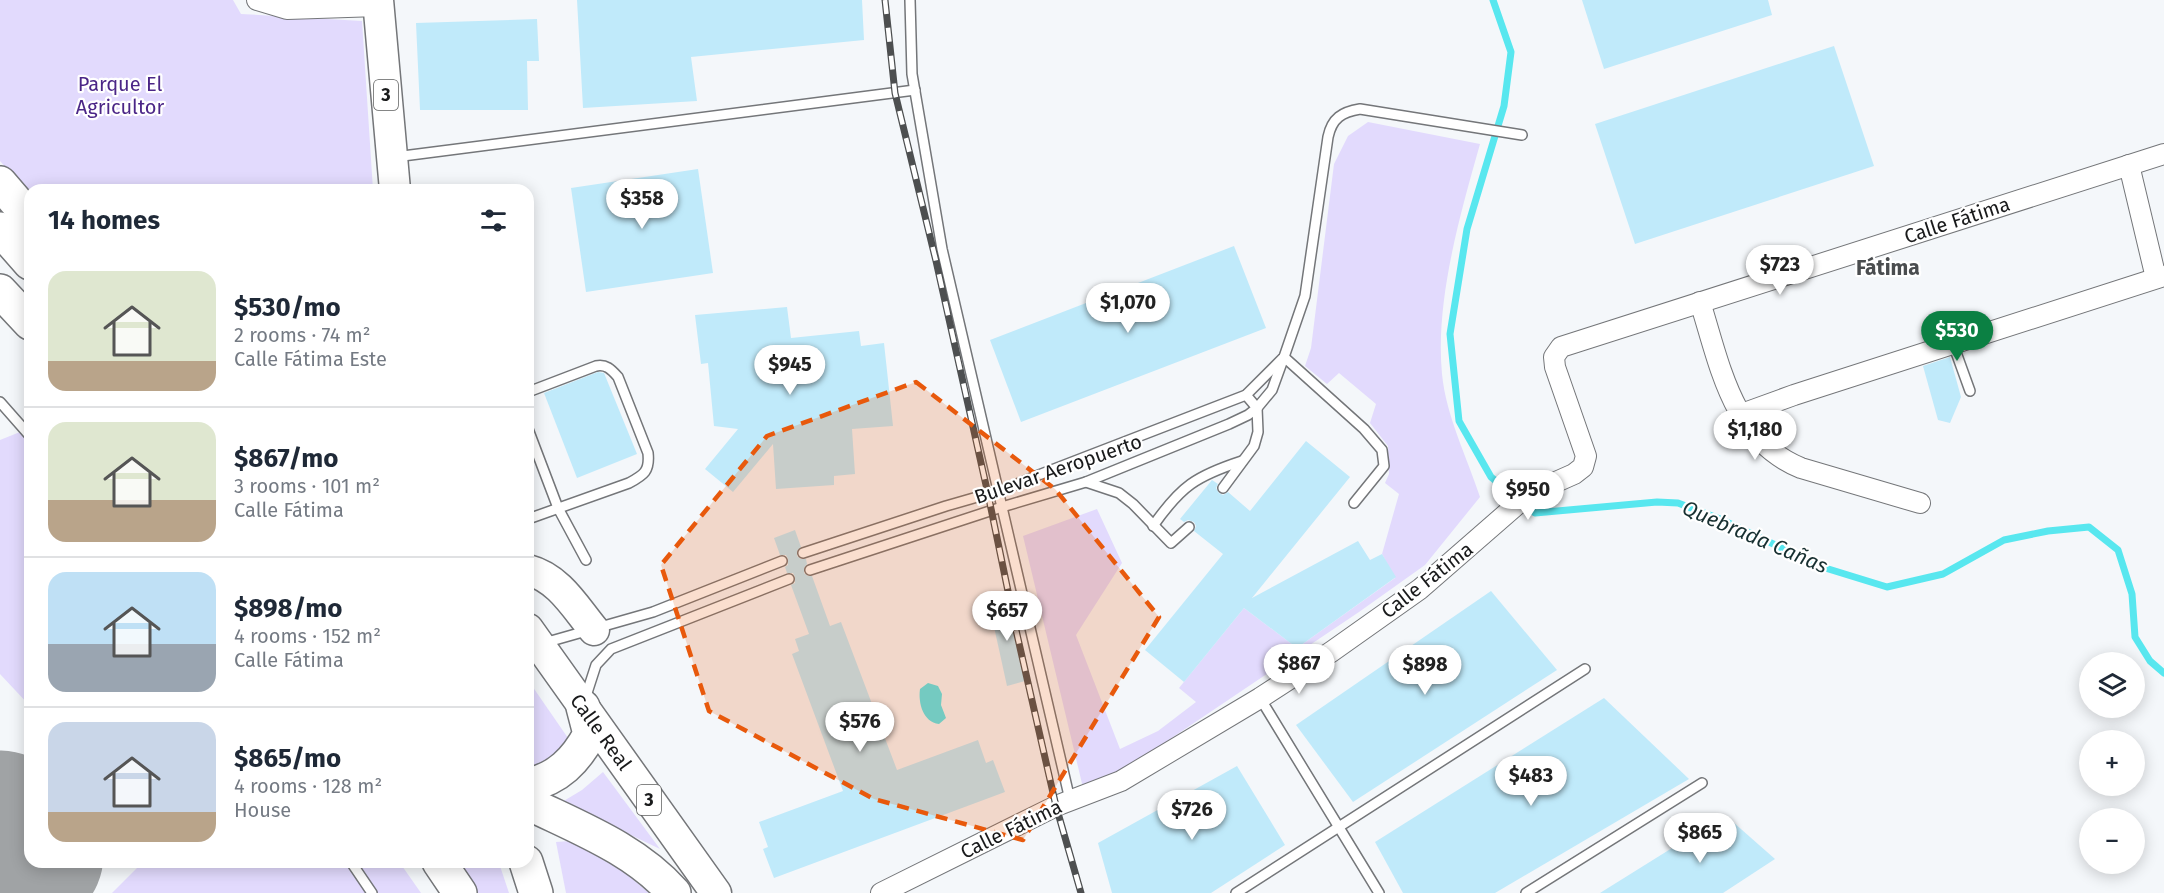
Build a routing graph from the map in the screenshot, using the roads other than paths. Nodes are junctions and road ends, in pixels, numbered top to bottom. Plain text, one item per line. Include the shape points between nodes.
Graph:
1 (257, 0) edge
2 (910, 0) edge
3 (378, 3) edge
4 (915, 90) junction
5 (1522, 135) dead end
6 (2164, 154) edge
7 (392, 157) junction
8 (2129, 165) junction
9 (0, 183) edge
10 (394, 184) edge
11 (24, 211) edge
12 (0, 230) edge
13 (24, 256) edge
14 (2160, 277) edge
15 (0, 291) edge
16 (1700, 302) junction
17 (24, 317) edge
18 (1953, 344) junction
19 (1284, 357) junction
20 (534, 390) edge
21 (1970, 391) dead end
22 (1246, 395) junction
23 (0, 402) edge
24 (1257, 408) junction
25 (1739, 415) junction
26 (24, 429) edge
27 (534, 445) edge
28 (1242, 462) junction
29 (1086, 482) junction
30 (1222, 488) dead end
31 (999, 491) junction
32 (1354, 503) dead end
33 (1920, 503) dead end
34 (1002, 507) junction
35 (558, 508) junction
36 (534, 517) edge
37 (1153, 526) junction
38 (1189, 527) dead end
39 (804, 553) dead end
40 (586, 561) dead end
41 (782, 561) dead end
42 (810, 570) dead end
43 (534, 572) edge
44 (789, 579) dead end
45 (653, 612) junction
46 (594, 630) junction
47 (660, 630) junction
48 (534, 637) edge
49 (534, 638) edge
50 (1585, 669) dead end
51 (1260, 698) junction
52 (583, 707) junction
53 (534, 783) edge
54 (1702, 783) dead end
55 (1070, 800) junction
56 (534, 806) edge
57 (1339, 828) junction
58 (355, 868) edge
59 (443, 868) edge
60 (528, 868) edge
61 (372, 893) edge
62 (460, 893) edge
63 (536, 893) edge
64 (674, 893) edge
65 (716, 893) edge
66 (880, 893) edge
67 (1236, 893) edge
68 (1379, 893) edge
69 (1526, 893) edge

1 - 3 street via 287,9
2 - 4 lane
3 - 7 main road, 3
4 - 7 lane
4 - 31 lane via 942,249
5 - 19 lane, Bulevar Aeropuerto via 1360,110 1336,117 1330,126 1305,296
6 - 8 street, Calle Fátima
7 - 10 main road, 3
8 - 14 street
8 - 16 street, Calle Fátima
9 - 11 highway
12 - 13 highway
14 - 18 street
15 - 17 highway
16 - 25 street
16 - 51 street, Calle Fátima via 1561,347 1554,357 1555,367 1586,456 1583,467 1529,494 1420,589
18 - 21 lane
18 - 25 street
19 - 22 lane, Bulevar Aeropuerto
19 - 24 lane, Bulevar Aeropuerto via 1272,390
19 - 32 lane via 1382,450 1384,466
20 - 35 lane via 603,364 618,377 648,453 650,465 645,475
22 - 24 lane
22 - 31 lane, Bulevar Aeropuerto
23 - 26 lane
24 - 28 lane via 1258,432 1254,446
24 - 29 lane, Bulevar Aeropuerto via 1229,424
25 - 33 street via 1755,436 1788,463
27 - 35 lane
28 - 30 lane
28 - 37 lane via 1191,483
29 - 34 lane, Bulevar Aeropuerto
29 - 37 lane via 1119,493
31 - 34 lane
31 - 39 lane, Bulevar Aeropuerto
34 - 42 lane, Bulevar Aeropuerto
34 - 55 lane
35 - 36 lane
35 - 40 lane
37 - 38 lane via 1171,543
41 - 45 lane
43 - 46 main road via 555,582
44 - 47 lane
45 - 46 lane
45 - 47 lane
46 - 48 lane
47 - 52 lane via 611,649 604,656 589,681
49 - 52 main road, Calle Real / 3
50 - 57 lane
51 - 55 street, Calle Fátima via 1121,780
51 - 57 lane
52 - 53 highway via 590,734 581,750 555,776
52 - 65 main road, Calle Real / 3
54 - 69 lane
55 - 66 street, Calle Fátima
56 - 64 highway via 613,844
57 - 67 lane
57 - 68 lane
58 - 61 lane
59 - 62 highway
60 - 63 highway

